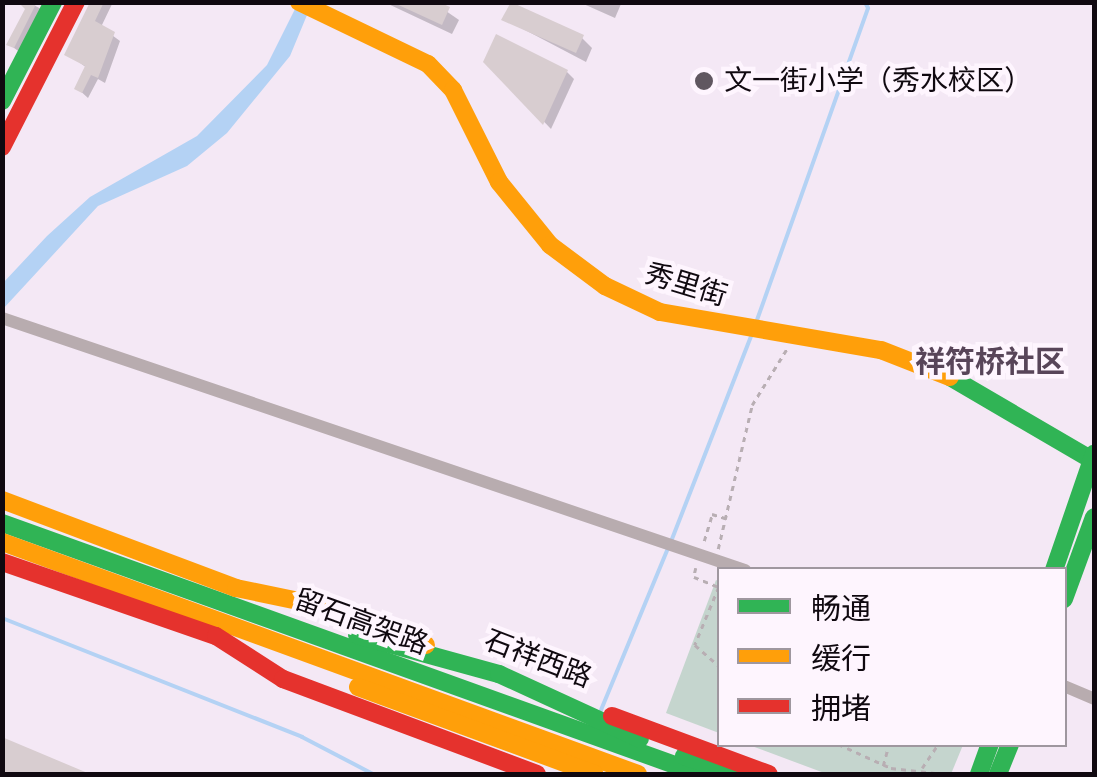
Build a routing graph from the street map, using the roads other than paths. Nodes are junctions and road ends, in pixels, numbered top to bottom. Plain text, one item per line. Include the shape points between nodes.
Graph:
1 (53, 2) edge
2 (76, 2) edge
3 (308, 6) edge
4 (2, 101) edge
5 (2, 147) edge
6 (6, 319) edge
7 (1094, 458) edge
8 (2, 500) edge
9 (1094, 518) edge
10 (2, 523) edge
11 (2, 542) edge
12 (2, 562) edge
13 (737, 567) edge
14 (1055, 567) edge
15 (1067, 591) edge
16 (218, 600) junction
17 (215, 628) junction
18 (499, 674) junction
19 (1067, 687) edge
20 (1094, 699) edge
21 (620, 725) junction
22 (579, 746) edge
23 (989, 747) edge
24 (1009, 747) edge
25 (510, 770) edge
26 (537, 774) edge
27 (594, 774) edge
28 (635, 774) edge
29 (700, 774) edge
30 (735, 774) edge
31 (769, 774) edge
32 (979, 774) edge
33 (998, 774) edge

1 - 4 main road
2 - 5 main road
3 - 7 main road, 秀里街 via 428,64 453,90 498,182 550,245 605,286 690,319 881,350 942,374
6 - 13 street
7 - 14 main road
8 - 18 main road, 石祥西路 via 236,588 328,606
9 - 15 main road
10 - 16 main road, 留石高架路
11 - 17 main road, 留石高架路
12 - 17 main road
16 - 18 main road via 309,617
16 - 22 main road, 留石高架路
17 - 22 main road, 留石高架路
17 - 22 main road via 533,754
17 - 25 main road via 283,679
18 - 22 main road
19 - 20 street
21 - 22 main road
21 - 30 main road
21 - 31 main road
22 - 27 main road
22 - 28 main road, 留石高架路
22 - 29 main road, 留石高架路 via 639,754
23 - 32 main road
24 - 33 main road
25 - 26 main road

